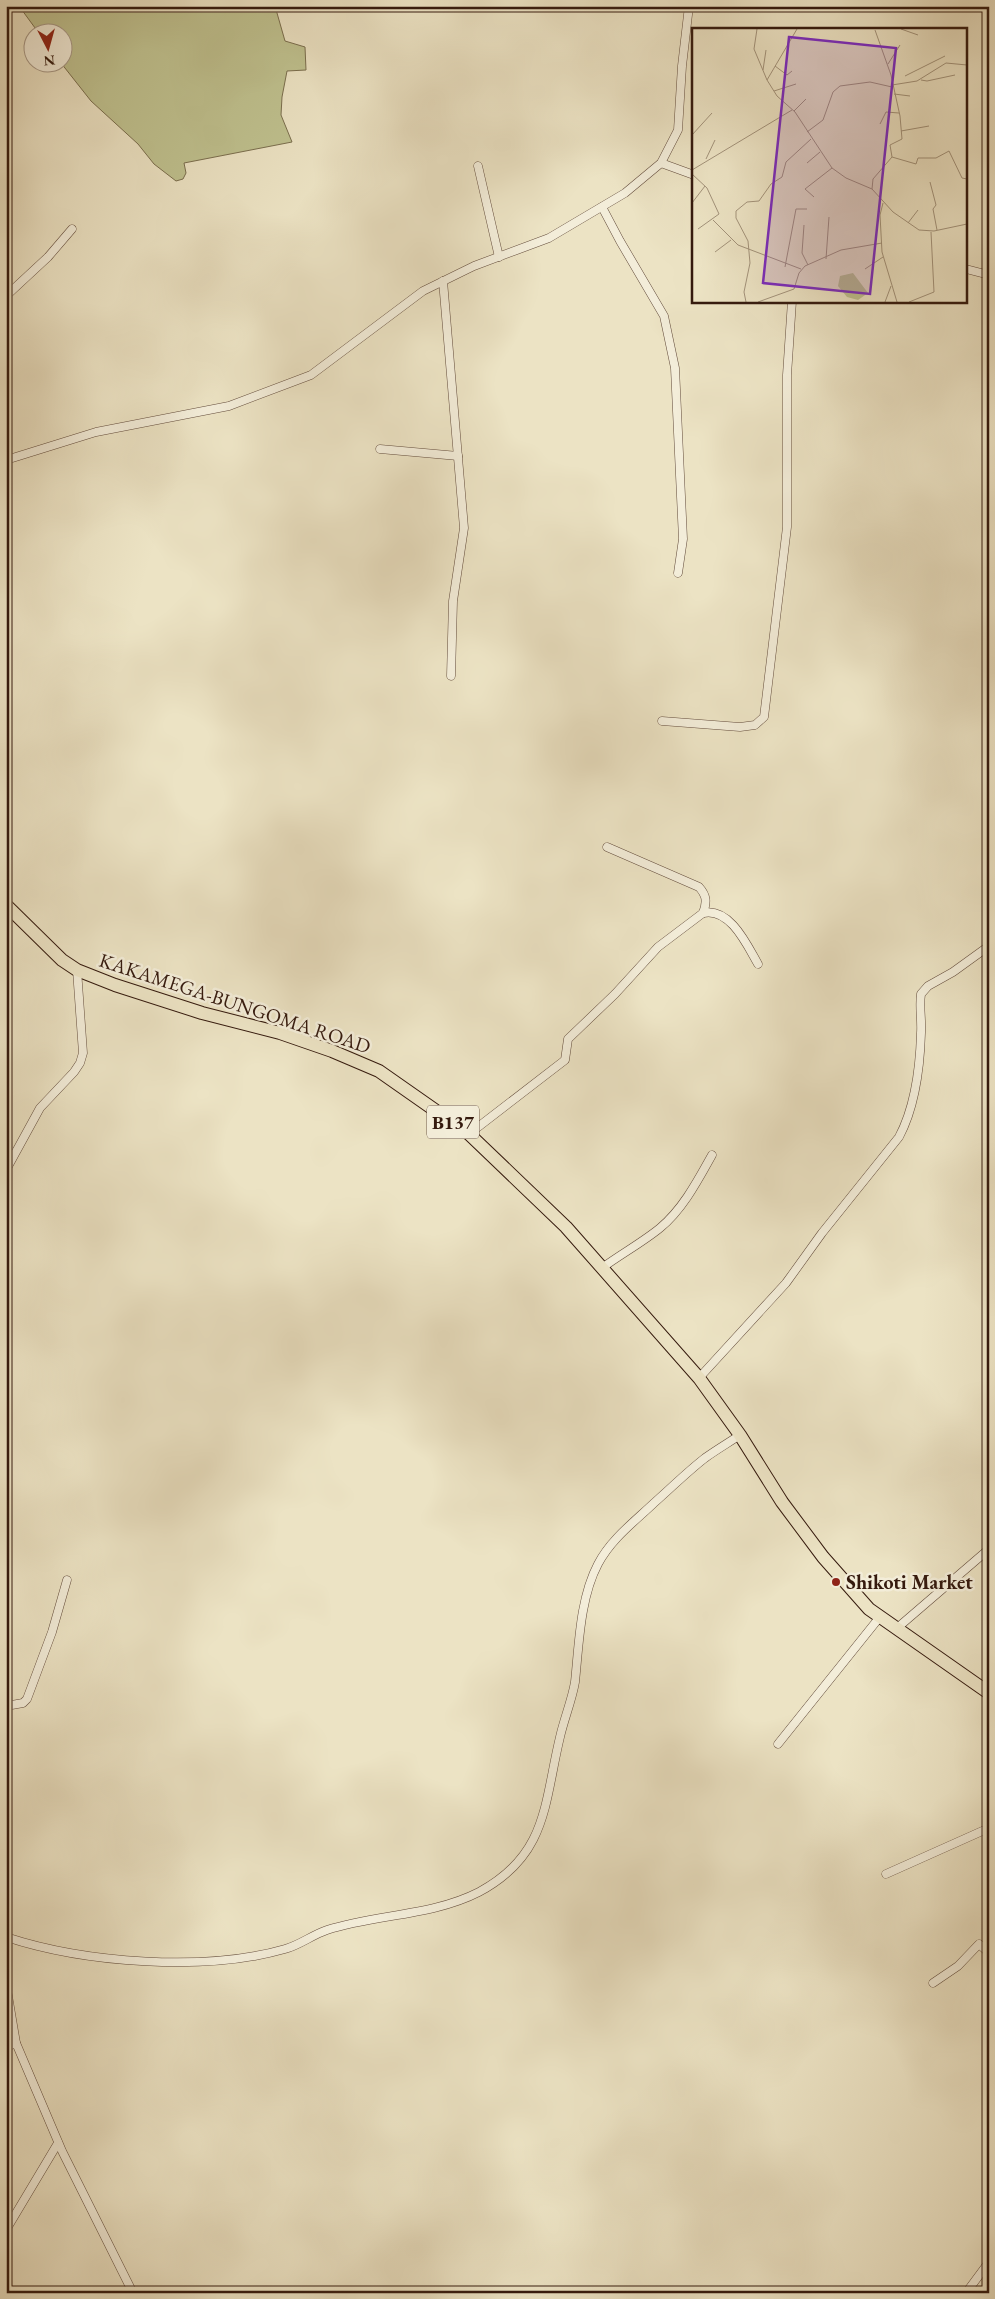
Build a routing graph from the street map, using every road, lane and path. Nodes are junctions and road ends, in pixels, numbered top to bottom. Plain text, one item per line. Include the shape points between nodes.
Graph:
1 (690, 6) edge
2 (660, 163) junction
3 (478, 166) dead end
4 (692, 173) edge
5 (602, 207) junction
6 (72, 229) dead end
7 (499, 257) junction
8 (968, 269) edge
9 (989, 275) edge
10 (443, 281) junction
11 (6, 296) edge
12 (792, 302) edge
13 (380, 449) dead end
14 (458, 456) junction
15 (6, 460) edge
16 (678, 573) dead end
17 (451, 676) dead end
18 (662, 721) dead end
19 (607, 846) dead end
20 (6, 905) edge
21 (703, 913) junction
22 (989, 946) edge
23 (758, 964) dead end
24 (78, 970) junction
25 (469, 1134) junction
26 (712, 1154) dead end
27 (6, 1170) edge
28 (602, 1268) junction
29 (699, 1378) junction
30 (740, 1435) junction
31 (989, 1550) edge
32 (67, 1580) dead end
33 (879, 1618) junction
34 (896, 1629) junction
35 (989, 1694) edge
36 (6, 1706) edge
37 (778, 1744) dead end
38 (989, 1828) edge
39 (886, 1874) dead end
40 (6, 1937) edge
41 (989, 1953) edge
42 (932, 1983) dead end
43 (6, 1984) edge
44 (16, 2042) junction
45 (6, 2047) edge
46 (58, 2143) junction
47 (6, 2230) edge
48 (989, 2262) edge
49 (133, 2293) edge
50 (966, 2293) edge

1 - 2 street via 678,130
2 - 4 street
2 - 5 street via 625,193
3 - 7 street
5 - 7 street via 549,238
5 - 16 street via 664,316 674,368 683,539
6 - 11 street via 48,257
7 - 10 street
8 - 9 street
10 - 14 street
10 - 15 street via 423,291 311,375 229,406 96,432
12 - 18 street via 787,375 787,527 764,717 755,725 740,727
13 - 14 street
14 - 17 street via 464,528 453,601
19 - 21 street via 700,887 705,894
20 - 24 main road, KAKAMEGA-BUNGOMA ROAD / B137 via 56,956
21 - 23 street via 719,914 733,926
21 - 25 street via 658,947 568,1039 565,1060
22 - 29 street via 921,994 922,1033 912,1104 899,1137 786,1283
24 - 25 main road, KAKAMEGA-BUNGOMA ROAD / B137 via 202,1013 280,1033 332,1051 379,1071
24 - 27 street via 83,1053 80,1063 40,1108
25 - 28 main road, KAKAMEGA-BUNGOMA ROAD / B137 via 566,1227
26 - 28 street via 674,1214 660,1228
28 - 29 main road, KAKAMEGA-BUNGOMA ROAD / B137
29 - 30 main road, KAKAMEGA-BUNGOMA ROAD / B137
30 - 33 main road, KAKAMEGA-BUNGOMA ROAD / B137 via 782,1502 823,1557
30 - 40 street via 705,1458 620,1534 598,1563 585,1608 574,1687 537,1835 515,1864 492,1883 455,1902 356,1921 319,1932 286,1949 202,1962 91,1956 48,1949
31 - 34 street
32 - 36 street via 27,1699 23,1703
33 - 34 main road, KAKAMEGA-BUNGOMA ROAD / B137
33 - 37 street
34 - 35 main road, KAKAMEGA-BUNGOMA ROAD / B137
38 - 39 street
41 - 42 street via 978,1944 958,1966
43 - 44 street
44 - 45 street
44 - 46 street
46 - 47 street
46 - 49 street
48 - 50 street

